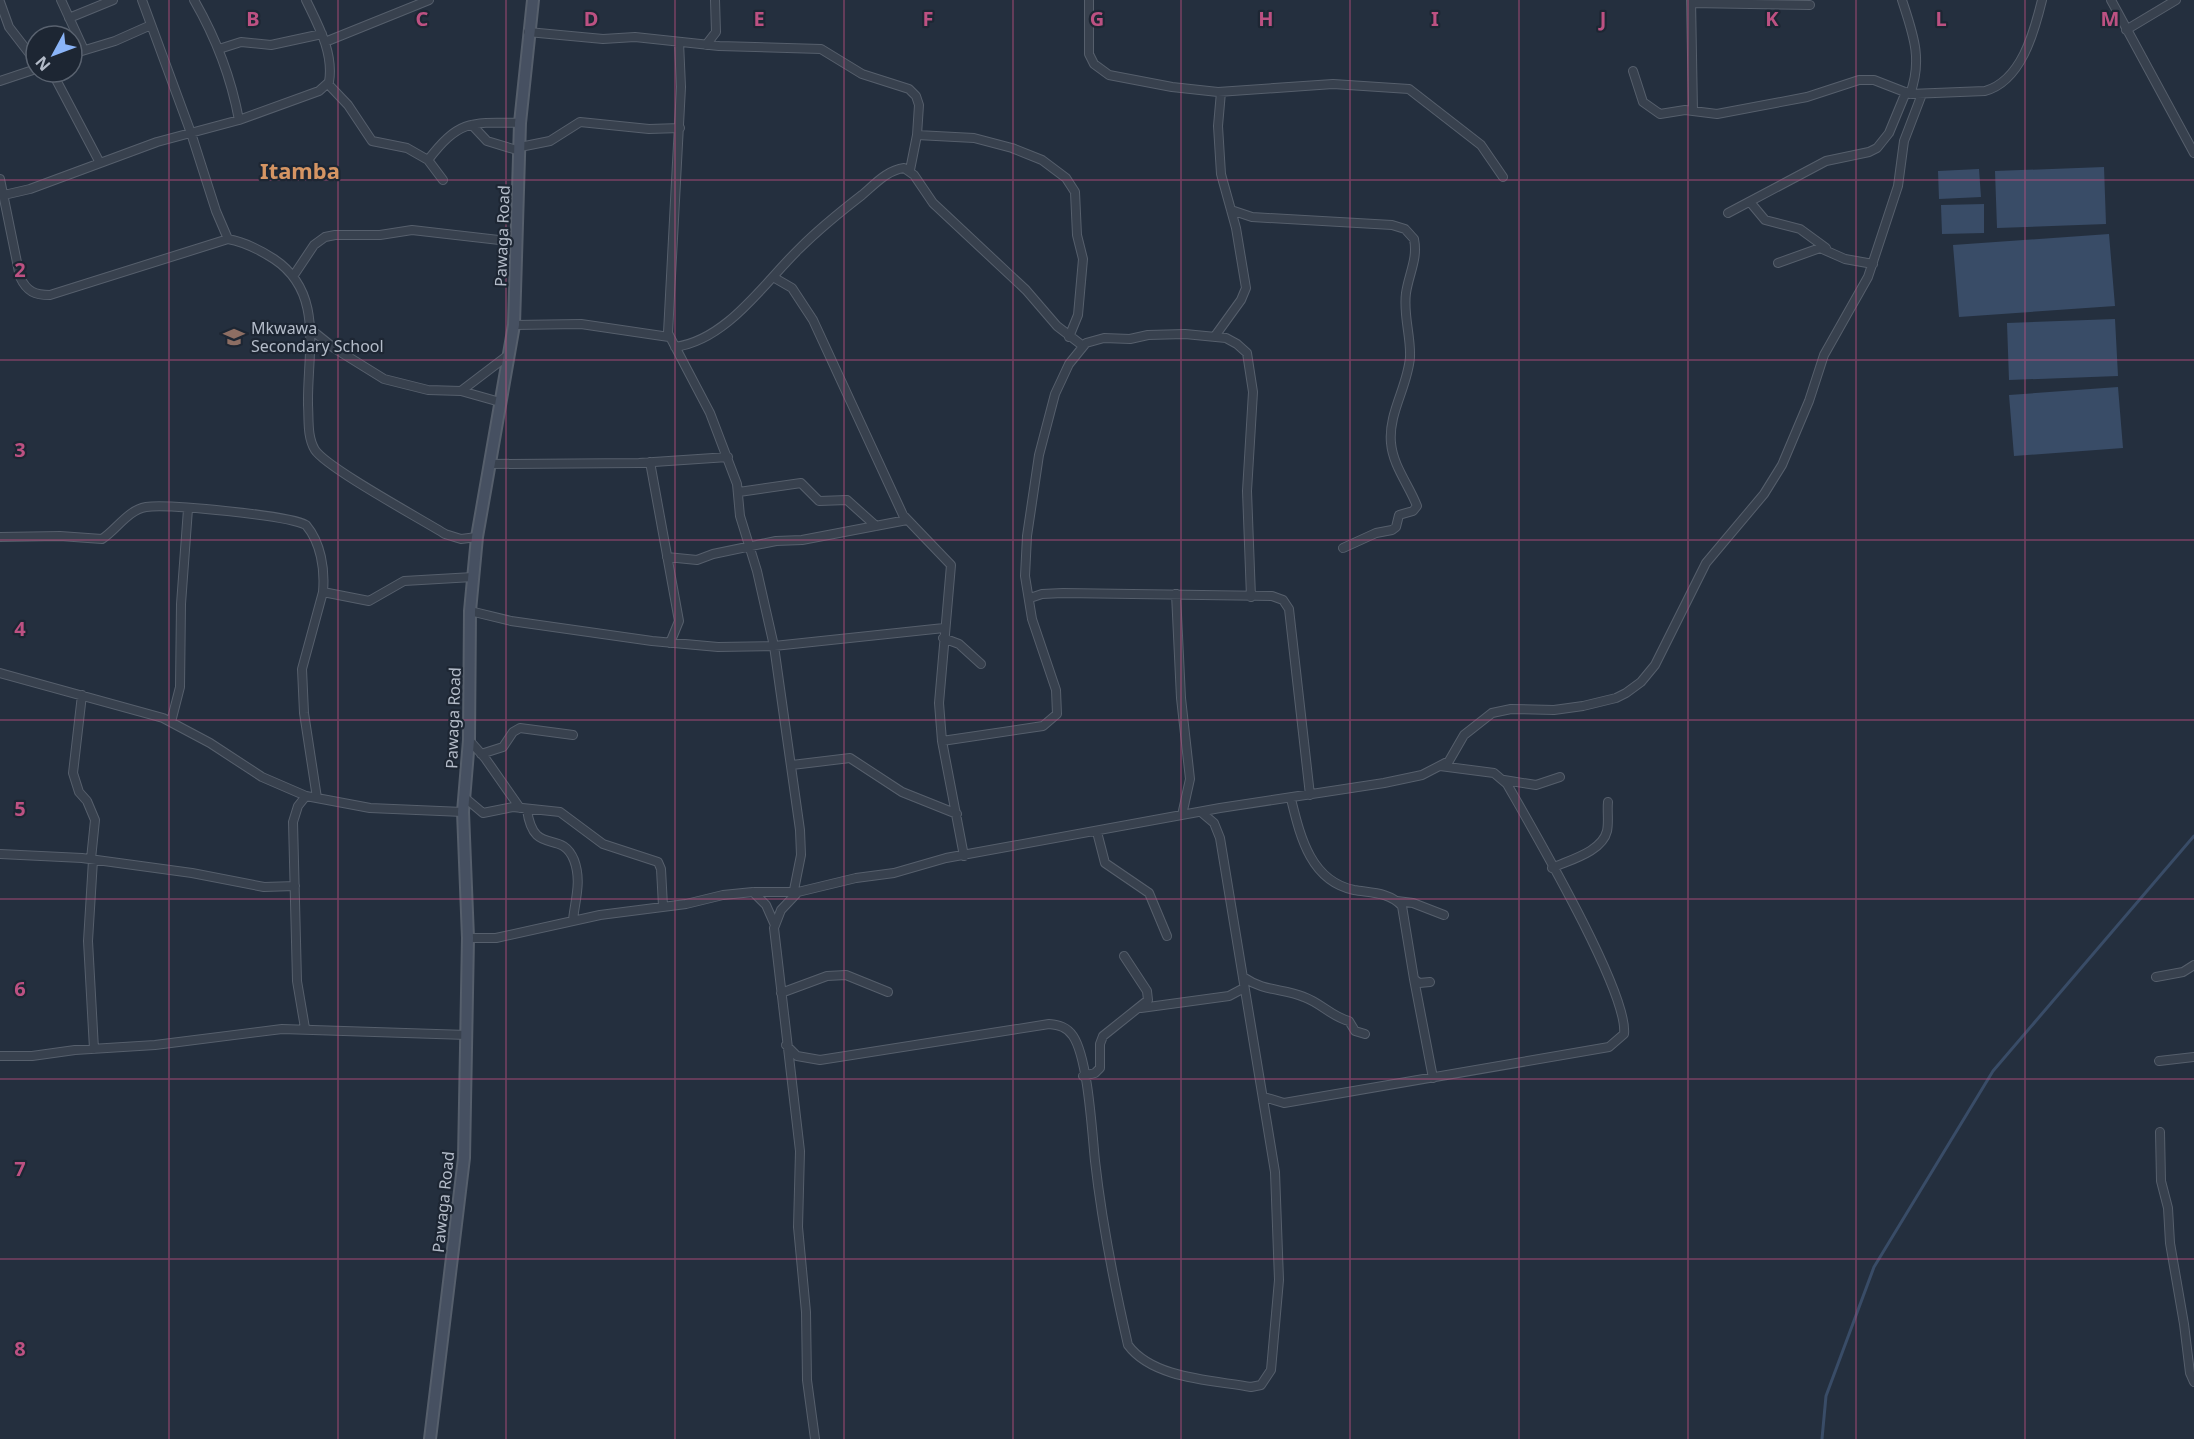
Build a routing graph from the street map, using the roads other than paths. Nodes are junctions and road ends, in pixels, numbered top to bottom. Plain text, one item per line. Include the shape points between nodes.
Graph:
1 (61, 0) edge
2 (113, 0) edge
3 (142, 0) edge
4 (194, 0) edge
5 (306, 0) edge
6 (429, 0) edge
7 (534, 0) edge
8 (715, 0) edge
9 (1089, 0) edge
10 (1902, 0) edge
11 (2042, 0) edge
12 (2111, 0) edge
13 (2176, 0) edge
14 (1691, 1) edge
15 (0, 2) edge
16 (1810, 6) dead end
17 (69, 18) junction
18 (72, 24) edge
19 (151, 25) junction
20 (2126, 30) junction
21 (528, 32) junction
22 (324, 38) junction
23 (679, 42) junction
24 (706, 45) junction
25 (24, 46) edge
26 (219, 49) junction
27 (84, 50) edge
28 (1633, 71) dead end
29 (24, 73) edge
30 (0, 81) edge
31 (58, 84) edge
32 (328, 84) junction
33 (1221, 92) junction
34 (1908, 93) junction
35 (1922, 94) junction
36 (1694, 111) junction
37 (239, 120) junction
38 (520, 123) junction
39 (472, 125) junction
40 (680, 128) junction
41 (191, 133) junction
42 (917, 135) junction
43 (520, 149) junction
44 (2194, 153) edge
45 (428, 160) junction
46 (100, 163) junction
47 (909, 170) junction
48 (1503, 177) dead end
49 (443, 180) dead end
50 (1, 188) edge
51 (1750, 202) junction
52 (1231, 210) junction
53 (1728, 213) dead end
54 (228, 239) junction
55 (517, 242) junction
56 (1827, 250) junction
57 (1778, 262) dead end
58 (1873, 264) junction
59 (294, 275) junction
60 (773, 277) junction
61 (514, 325) junction
62 (309, 328) junction
63 (1215, 336) junction
64 (669, 337) junction
65 (1069, 337) junction
66 (1083, 346) junction
67 (675, 347) junction
68 (507, 356) junction
69 (461, 391) junction
70 (500, 402) junction
71 (728, 457) junction
72 (650, 462) junction
73 (490, 464) junction
74 (739, 492) junction
75 (188, 509) junction
76 (907, 520) junction
77 (876, 526) junction
78 (0, 537) edge
79 (477, 537) junction
80 (750, 548) junction
81 (1343, 548) dead end
82 (667, 557) junction
83 (473, 577) junction
84 (323, 592) junction
85 (1176, 594) junction
86 (1251, 597) junction
87 (1030, 598) junction
88 (470, 612) junction
89 (944, 628) junction
90 (943, 638) junction
91 (670, 643) junction
92 (774, 646) junction
93 (981, 664) dead end
94 (0, 673) edge
95 (82, 695) junction
96 (171, 722) junction
97 (573, 735) dead end
98 (469, 740) junction
99 (942, 741) junction
100 (481, 754) junction
101 (792, 765) junction
102 (1440, 766) junction
103 (1560, 777) dead end
104 (1504, 780) junction
105 (1310, 795) junction
106 (306, 796) junction
107 (464, 797) junction
108 (317, 798) junction
109 (1291, 799) junction
110 (1608, 802) dead end
111 (523, 809) junction
112 (463, 812) junction
113 (1201, 812) junction
114 (957, 814) junction
115 (1182, 815) junction
116 (1097, 832) junction
117 (0, 854) edge
118 (964, 856) junction
119 (92, 859) junction
120 (1552, 867) junction
121 (295, 886) junction
122 (796, 891) junction
123 (753, 892) junction
124 (1397, 901) junction
125 (663, 906) junction
126 (1444, 915) dead end
127 (573, 920) junction
128 (774, 924) junction
129 (1167, 936) dead end
130 (468, 938) junction
131 (1124, 956) dead end
132 (2194, 965) edge
133 (1243, 977) junction
134 (2156, 977) dead end
135 (1414, 979) junction
136 (1430, 982) dead end
137 (1244, 988) junction
138 (888, 992) dead end
139 (781, 993) junction
140 (1140, 1009) junction
141 (305, 1028) junction
142 (467, 1035) junction
143 (1365, 1035) dead end
144 (786, 1045) junction
145 (94, 1049) junction
146 (0, 1056) edge
147 (2194, 1057) edge
148 (2159, 1061) dead end
149 (1083, 1076) junction
150 (1432, 1078) junction
151 (1264, 1097) junction
152 (2160, 1132) dead end
153 (2194, 1382) edge
154 (430, 1439) edge
155 (815, 1439) edge

1 - 17 street
2 - 17 street
3 - 19 street
4 - 26 street
5 - 22 street
6 - 22 street
7 - 21 main road, Pawaga Road
8 - 24 street via 716,32
9 - 33 street via 1089,54 1100,70 1136,81
10 - 34 street via 1918,66
11 - 35 street via 2028,44 2014,70 1996,88 1967,94
12 - 20 street
13 - 20 street
14 - 16 street
14 - 36 street
15 - 25 street via 9,27
17 - 18 street
19 - 27 street
19 - 41 street
20 - 44 street
21 - 23 street
21 - 38 main road, Pawaga Road
22 - 26 street via 271,45 241,42
22 - 32 street via 330,70
23 - 24 street
23 - 40 street
24 - 42 street via 821,49 862,74 909,89 919,105
26 - 37 street
28 - 36 street via 1643,102 1655,112
29 - 30 street
31 - 46 street
32 - 37 street via 309,96
32 - 45 street via 372,141 407,148
33 - 48 street via 1333,84 1409,89 1480,145
33 - 52 street via 1221,174
34 - 35 street
34 - 36 street via 1874,80 1859,80 1761,106 1717,114
34 - 51 street via 1889,133 1877,148 1826,161
35 - 58 street via 1904,141 1898,186
37 - 41 street
38 - 39 street
38 - 43 main road, Pawaga Road
39 - 43 street via 487,141
39 - 45 street via 458,128
40 - 43 street via 580,122 550,141
40 - 64 street
41 - 46 street
41 - 54 street
42 - 47 street
42 - 65 street via 974,138 1012,148 1041,160 1066,178 1075,192 1077,235 1083,259 1078,315
43 - 55 main road, Pawaga Road
45 - 49 street
46 - 50 street via 30,189
47 - 60 street via 893,171 831,219
47 - 65 street via 933,203 1026,290
50 - 54 street via 21,278 29,291 39,295 50,296
51 - 53 street
51 - 56 street via 1765,220 1800,229
52 - 63 street via 1246,288
52 - 81 street via 1260,218 1392,225 1405,229 1414,239 1415,263 1405,307 1410,358 1391,443 1417,506 1399,515 1392,530
54 - 59 street via 265,253
55 - 59 street via 412,230 335,235 314,245
55 - 61 main road, Pawaga Road
56 - 57 street via 1814,249
56 - 58 street via 1845,259
58 - 102 street via 1824,355 1800,425 1774,479 1706,563 1655,665 1641,682 1616,698 1583,706 1492,713 1464,735 1449,761
59 - 62 street via 307,301
60 - 67 street via 710,335
60 - 76 street via 792,288 813,320
61 - 64 street via 581,324
61 - 68 main road, Pawaga Road
62 - 69 street via 342,354 392,382 428,390
62 - 79 street via 309,429 316,451 445,534 460,539
63 - 66 street via 1104,338
63 - 86 street via 1237,344 1247,354 1251,368 1247,491
64 - 67 street
65 - 66 street
66 - 87 street via 1061,379 1043,436 1026,546 1025,576
67 - 71 street
68 - 69 street
68 - 70 main road, Pawaga Road
69 - 70 street
70 - 73 main road, Pawaga Road
71 - 72 street
71 - 74 street
72 - 73 street
72 - 82 street
73 - 79 main road, Pawaga Road
74 - 77 street via 801,483 819,501 847,500
74 - 80 street via 740,516
75 - 78 street via 146,507 102,539
75 - 84 street via 306,525 319,551
75 - 96 street via 180,687
76 - 77 street
76 - 89 street via 951,565
77 - 80 street
79 - 83 main road, Pawaga Road
80 - 82 street via 694,561
80 - 92 street
82 - 91 street via 679,621
83 - 84 street via 404,581 369,601
83 - 88 main road, Pawaga Road
84 - 108 street via 302,669 304,713
85 - 86 street
85 - 87 street via 1051,593
85 - 115 street via 1190,779
86 - 105 street via 1277,597 1288,605
87 - 99 street via 1032,619 1056,690 1057,714 1043,726
88 - 91 street
88 - 98 main road, Pawaga Road
89 - 90 street
89 - 92 street
90 - 93 street via 959,644
90 - 99 street via 939,703
91 - 92 street
92 - 101 street
94 - 95 street
95 - 96 street
95 - 119 street via 73,773 95,820
96 - 106 street via 262,777
97 - 100 street via 520,728 504,747
98 - 100 street
98 - 107 main road, Pawaga Road
99 - 114 street
100 - 111 street
101 - 114 street via 850,758 902,792
101 - 122 street via 801,849
102 - 104 street via 1494,773
102 - 105 street via 1422,774
103 - 104 street via 1536,785
104 - 120 street
105 - 109 street
106 - 108 street
106 - 121 street via 293,822
107 - 111 street via 483,813
107 - 112 main road, Pawaga Road
108 - 112 street via 370,808
109 - 113 street
109 - 124 street via 1309,858 1328,877 1352,890 1377,892
110 - 120 street via 1606,832 1601,842
111 - 125 street via 560,812 603,844 658,862
111 - 127 street via 532,832 561,845 574,861 578,891
112 - 130 main road, Pawaga Road
113 - 115 street
113 - 133 street via 1214,823 1220,838
114 - 118 street
115 - 116 street
116 - 118 street
116 - 129 street via 1105,863 1149,893
117 - 119 street
118 - 122 street
119 - 121 street via 264,887
119 - 145 street via 88,941
120 - 150 street via 1619,1003 1624,1034 1609,1047
121 - 141 street via 297,981
122 - 123 street
122 - 128 street
123 - 125 street
123 - 128 street via 766,905
124 - 126 street
124 - 135 street via 1404,910
125 - 127 street
127 - 130 street via 516,934
128 - 139 street
130 - 142 main road, Pawaga Road
131 - 140 street via 1149,995
132 - 134 street via 2183,972
133 - 137 street
133 - 143 street via 1262,988 1313,1001
135 - 136 street via 1419,983
135 - 150 street
137 - 140 street via 1229,996
137 - 151 street
138 - 139 street via 846,975 827,976
139 - 144 street
140 - 149 street via 1103,1036 1100,1068
141 - 142 street
141 - 145 street
142 - 154 main road, Pawaga Road via 464,1158
144 - 149 street via 797,1056 820,1060 1059,1025 1073,1036
144 - 155 street via 800,1151 798,1227 807,1380
145 - 146 street
147 - 148 street
149 - 151 street via 1104,1223 1128,1345 1136,1356 1150,1364 1251,1387 1262,1385 1271,1370 1279,1280 1275,1172
150 - 151 street via 1284,1102
152 - 153 street via 2161,1180

